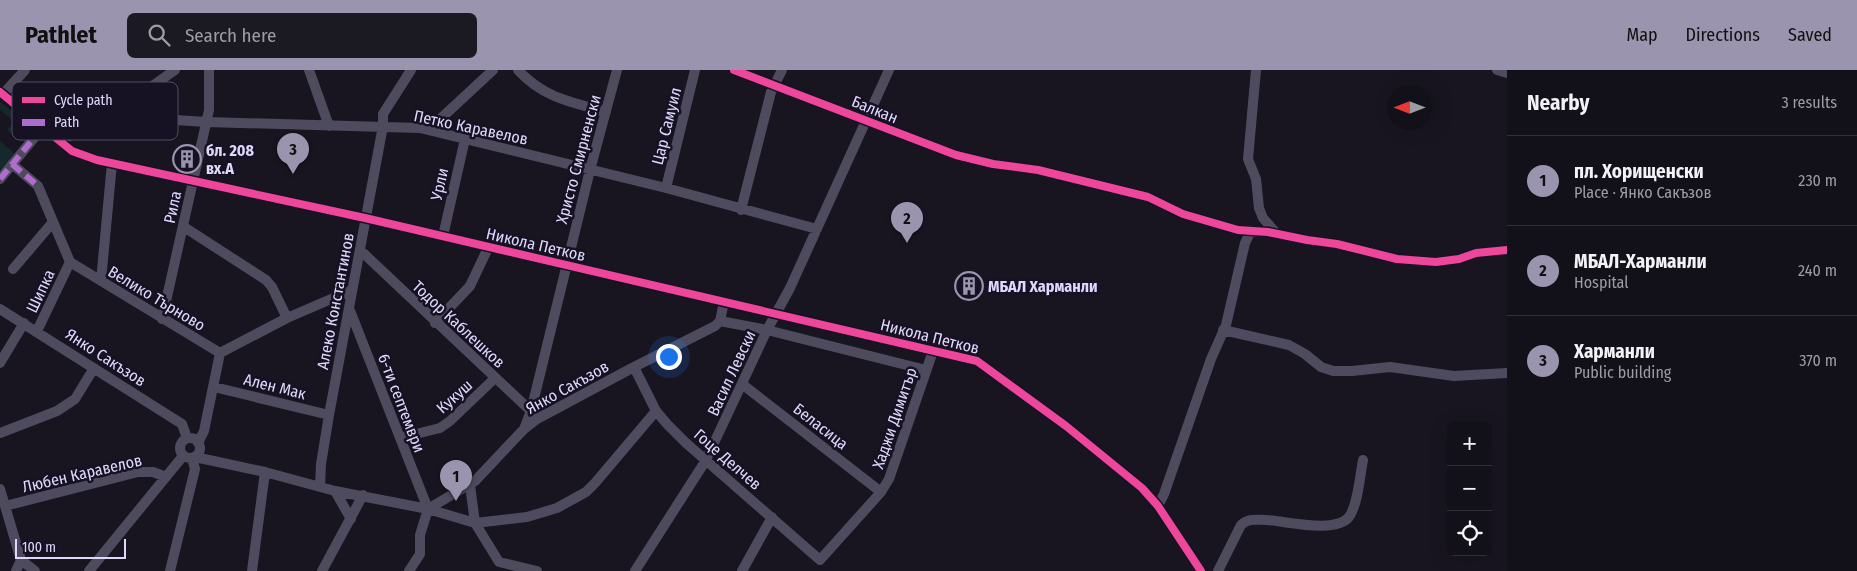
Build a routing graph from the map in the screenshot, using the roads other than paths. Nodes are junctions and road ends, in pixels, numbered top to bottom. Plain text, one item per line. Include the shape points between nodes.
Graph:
1 (25, 70) edge
2 (175, 70) edge
3 (209, 70) edge
4 (411, 70) edge
5 (493, 70) edge
6 (518, 70) edge
7 (616, 70) edge
8 (695, 70) edge
9 (734, 70) edge
10 (782, 70) edge
11 (889, 70) edge
12 (1256, 70) edge
13 (1496, 70) edge
14 (311, 71) edge
15 (1507, 73) edge
16 (12, 82) edge
17 (12, 82) edge
18 (158, 82) edge
19 (774, 85) junction
20 (1, 93) edge
21 (12, 102) edge
22 (606, 112) junction
23 (178, 120) edge
24 (866, 120) junction
25 (206, 122) junction
26 (329, 126) junction
27 (383, 126) junction
28 (420, 128) junction
29 (465, 139) junction
30 (31, 140) edge
31 (59, 141) edge
32 (112, 163) junction
33 (12, 164) junction
34 (590, 170) junction
35 (0, 179) edge
36 (193, 182) junction
37 (666, 188) junction
38 (741, 210) junction
39 (365, 218) junction
40 (53, 222) junction
41 (184, 228) junction
42 (817, 230) junction
43 (1251, 231) junction
44 (1277, 234) junction
45 (442, 236) junction
46 (488, 248) junction
47 (360, 250) junction
48 (1507, 250) edge
49 (70, 262) junction
50 (567, 265) junction
51 (13, 269) dead end
52 (101, 281) junction
53 (352, 290) junction
54 (724, 302) junction
55 (349, 307) junction
56 (0, 308) edge
57 (775, 314) junction
58 (287, 318) junction
59 (162, 319) junction
60 (720, 321) junction
61 (24, 323) junction
62 (435, 323) junction
63 (767, 330) junction
64 (1224, 330) junction
65 (37, 331) junction
66 (933, 351) junction
67 (220, 353) junction
68 (0, 363) edge
69 (634, 367) junction
70 (94, 368) junction
71 (926, 370) junction
72 (1507, 373) edge
73 (495, 378) junction
74 (742, 384) junction
75 (214, 387) junction
76 (656, 411) junction
77 (329, 415) junction
78 (534, 415) junction
79 (524, 429) joint
80 (0, 433) edge
81 (187, 438) junction
82 (400, 438) junction
83 (198, 444) junction
84 (190, 457) junction
85 (706, 460) junction
86 (1363, 460) dead end
87 (265, 472) junction
88 (166, 477) junction
89 (470, 485) junction
90 (320, 487) junction
91 (0, 489) edge
92 (335, 491) junction
93 (881, 492) junction
94 (363, 495) junction
95 (5, 506) junction
96 (1158, 506) junction
97 (428, 509) junction
98 (772, 517) junction
99 (351, 519) junction
100 (475, 523) junction
101 (21, 560) junction
102 (820, 560) joint
103 (496, 567) edge
104 (16, 571) edge
105 (35, 571) edge
106 (89, 571) edge
107 (170, 571) edge
108 (252, 571) edge
109 (322, 571) edge
110 (409, 571) edge
111 (538, 571) edge
112 (635, 571) edge
113 (742, 571) edge
114 (1201, 571) edge
115 (1218, 571) edge

1 - 17 street
2 - 18 street
3 - 25 street, Рила
4 - 27 street, Алеко Константинов via 383,114
5 - 28 street via 436,123
6 - 22 street via 546,93
7 - 22 street, Христо Смирненски
8 - 37 street, Цар Самуил
9 - 19 street, Балкан
10 - 19 street
11 - 24 street, Васил Левски
12 - 44 street via 1248,159 1256,179 1259,208
13 - 15 street
14 - 26 street
16 - 20 street
19 - 24 street, Балкан
19 - 38 street
20 - 21 street, Никола Петков
22 - 34 street, Христо Смирненски
23 - 25 street, Петко Каравелов
24 - 42 street, Васил Левски
24 - 43 street, Балкан via 956,155 1038,170 1148,197 1183,214
25 - 26 street, Петко Каравелов
25 - 36 street, Рила
26 - 27 street, Петко Каравелов
27 - 28 street, Петко Каравелов
27 - 39 street, Алеко Константинов
28 - 29 street, Петко Каравелов
29 - 34 street, Петко Каравелов
29 - 45 street, Урли
30 - 33 street
31 - 32 street, Никола Петков via 72,151
32 - 36 street, Никола Петков
32 - 52 street
33 - 35 street
33 - 40 street via 38,186
34 - 37 street, Петко Каравелов
34 - 50 street, Христо Смирненски
36 - 39 street, Никола Петков
36 - 41 street, Рила
37 - 38 street, Петко Каравелов
38 - 42 street, Петко Каравелов
39 - 45 street, Никола Петков
39 - 47 street, Алеко Константинов
40 - 49 street
40 - 51 street
41 - 58 street via 266,280
41 - 59 street, Рила
42 - 57 street, Васил Левски
43 - 44 street, Балкан
43 - 64 street via 1245,243
44 - 48 street, Балкан via 1416,262 1459,259 1476,252
45 - 46 street, Никола Петков
46 - 50 street, Никола Петков
46 - 62 street via 470,286
47 - 53 street, Алеко Константинов
47 - 62 street, Тодор Каблешков
49 - 52 street, Велико Търново
49 - 65 street, Шипка
50 - 54 street, Никола Петков
50 - 78 street, Христо Смирненски
52 - 59 street, Велико Търново
53 - 55 street, Алеко Константинов
53 - 58 street
54 - 57 street, Никола Петков
54 - 60 street
55 - 77 street, Алеко Константинов
55 - 82 street, 6-ти септември
56 - 61 street, Янко Сакъзов
57 - 63 street, Васил Левски
57 - 66 street, Никола Петков
58 - 67 street
59 - 67 street, Велико Търново
60 - 63 street
60 - 69 street, Янко Сакъзов via 716,326
61 - 65 street, Янко Сакъзов
61 - 68 street
62 - 73 street, Тодор Каблешков
63 - 71 street
63 - 74 street, Васил Левски
64 - 72 street via 1289,346 1333,371 1390,367 1454,376
64 - 96 street
65 - 70 street, Янко Сакъзов
66 - 71 street, Хаджи Димитър
66 - 96 street, Никола Петков via 977,361 1066,426 1142,488
67 - 75 street
69 - 76 street, Гоце Делчев
69 - 78 street, Янко Сакъзов
70 - 80 street via 75,398 63,407
70 - 81 street, Янко Сакъзов via 182,424
71 - 93 street, Хаджи Димитър via 895,464
73 - 78 street, Тодор Каблешков
73 - 82 street, Кукуш via 440,428
74 - 85 street, Васил Левски
74 - 93 street, Беласица
75 - 77 street, Ален Мак
75 - 83 street
76 - 85 street, Гоце Делчев
76 - 100 street via 595,483 578,497 527,518
77 - 90 street, Алеко Константинов
78 - 79 street, Христо Смирненски
79 - 89 street, Янко Сакъзов
81 - 83 street via 196,440
81 - 84 street via 180,448
82 - 97 street, 6-ти септември
83 - 84 street via 199,452
84 - 87 street
84 - 88 street
84 - 107 street via 195,468
85 - 98 street, Гоце Делчев
85 - 112 street, Васил Левски
86 - 115 street via 1354,504 1349,517 1340,524 1324,526 1273,520 1246,521
87 - 90 street
87 - 108 street
88 - 95 street, Любен Каравелов via 153,472 138,472
88 - 106 street
89 - 97 street, Янко Сакъзов
89 - 100 street
90 - 92 street
91 - 95 street
92 - 94 street
92 - 99 street
93 - 102 street, Хаджи Димитър
94 - 97 street
94 - 99 street
95 - 101 street
96 - 114 street, Никола Петков
97 - 100 street
97 - 110 street via 420,535 420,554
98 - 102 street, Гоце Делчев
98 - 113 street
99 - 109 street
100 - 103 street
101 - 104 street
101 - 105 street
103 - 111 street

